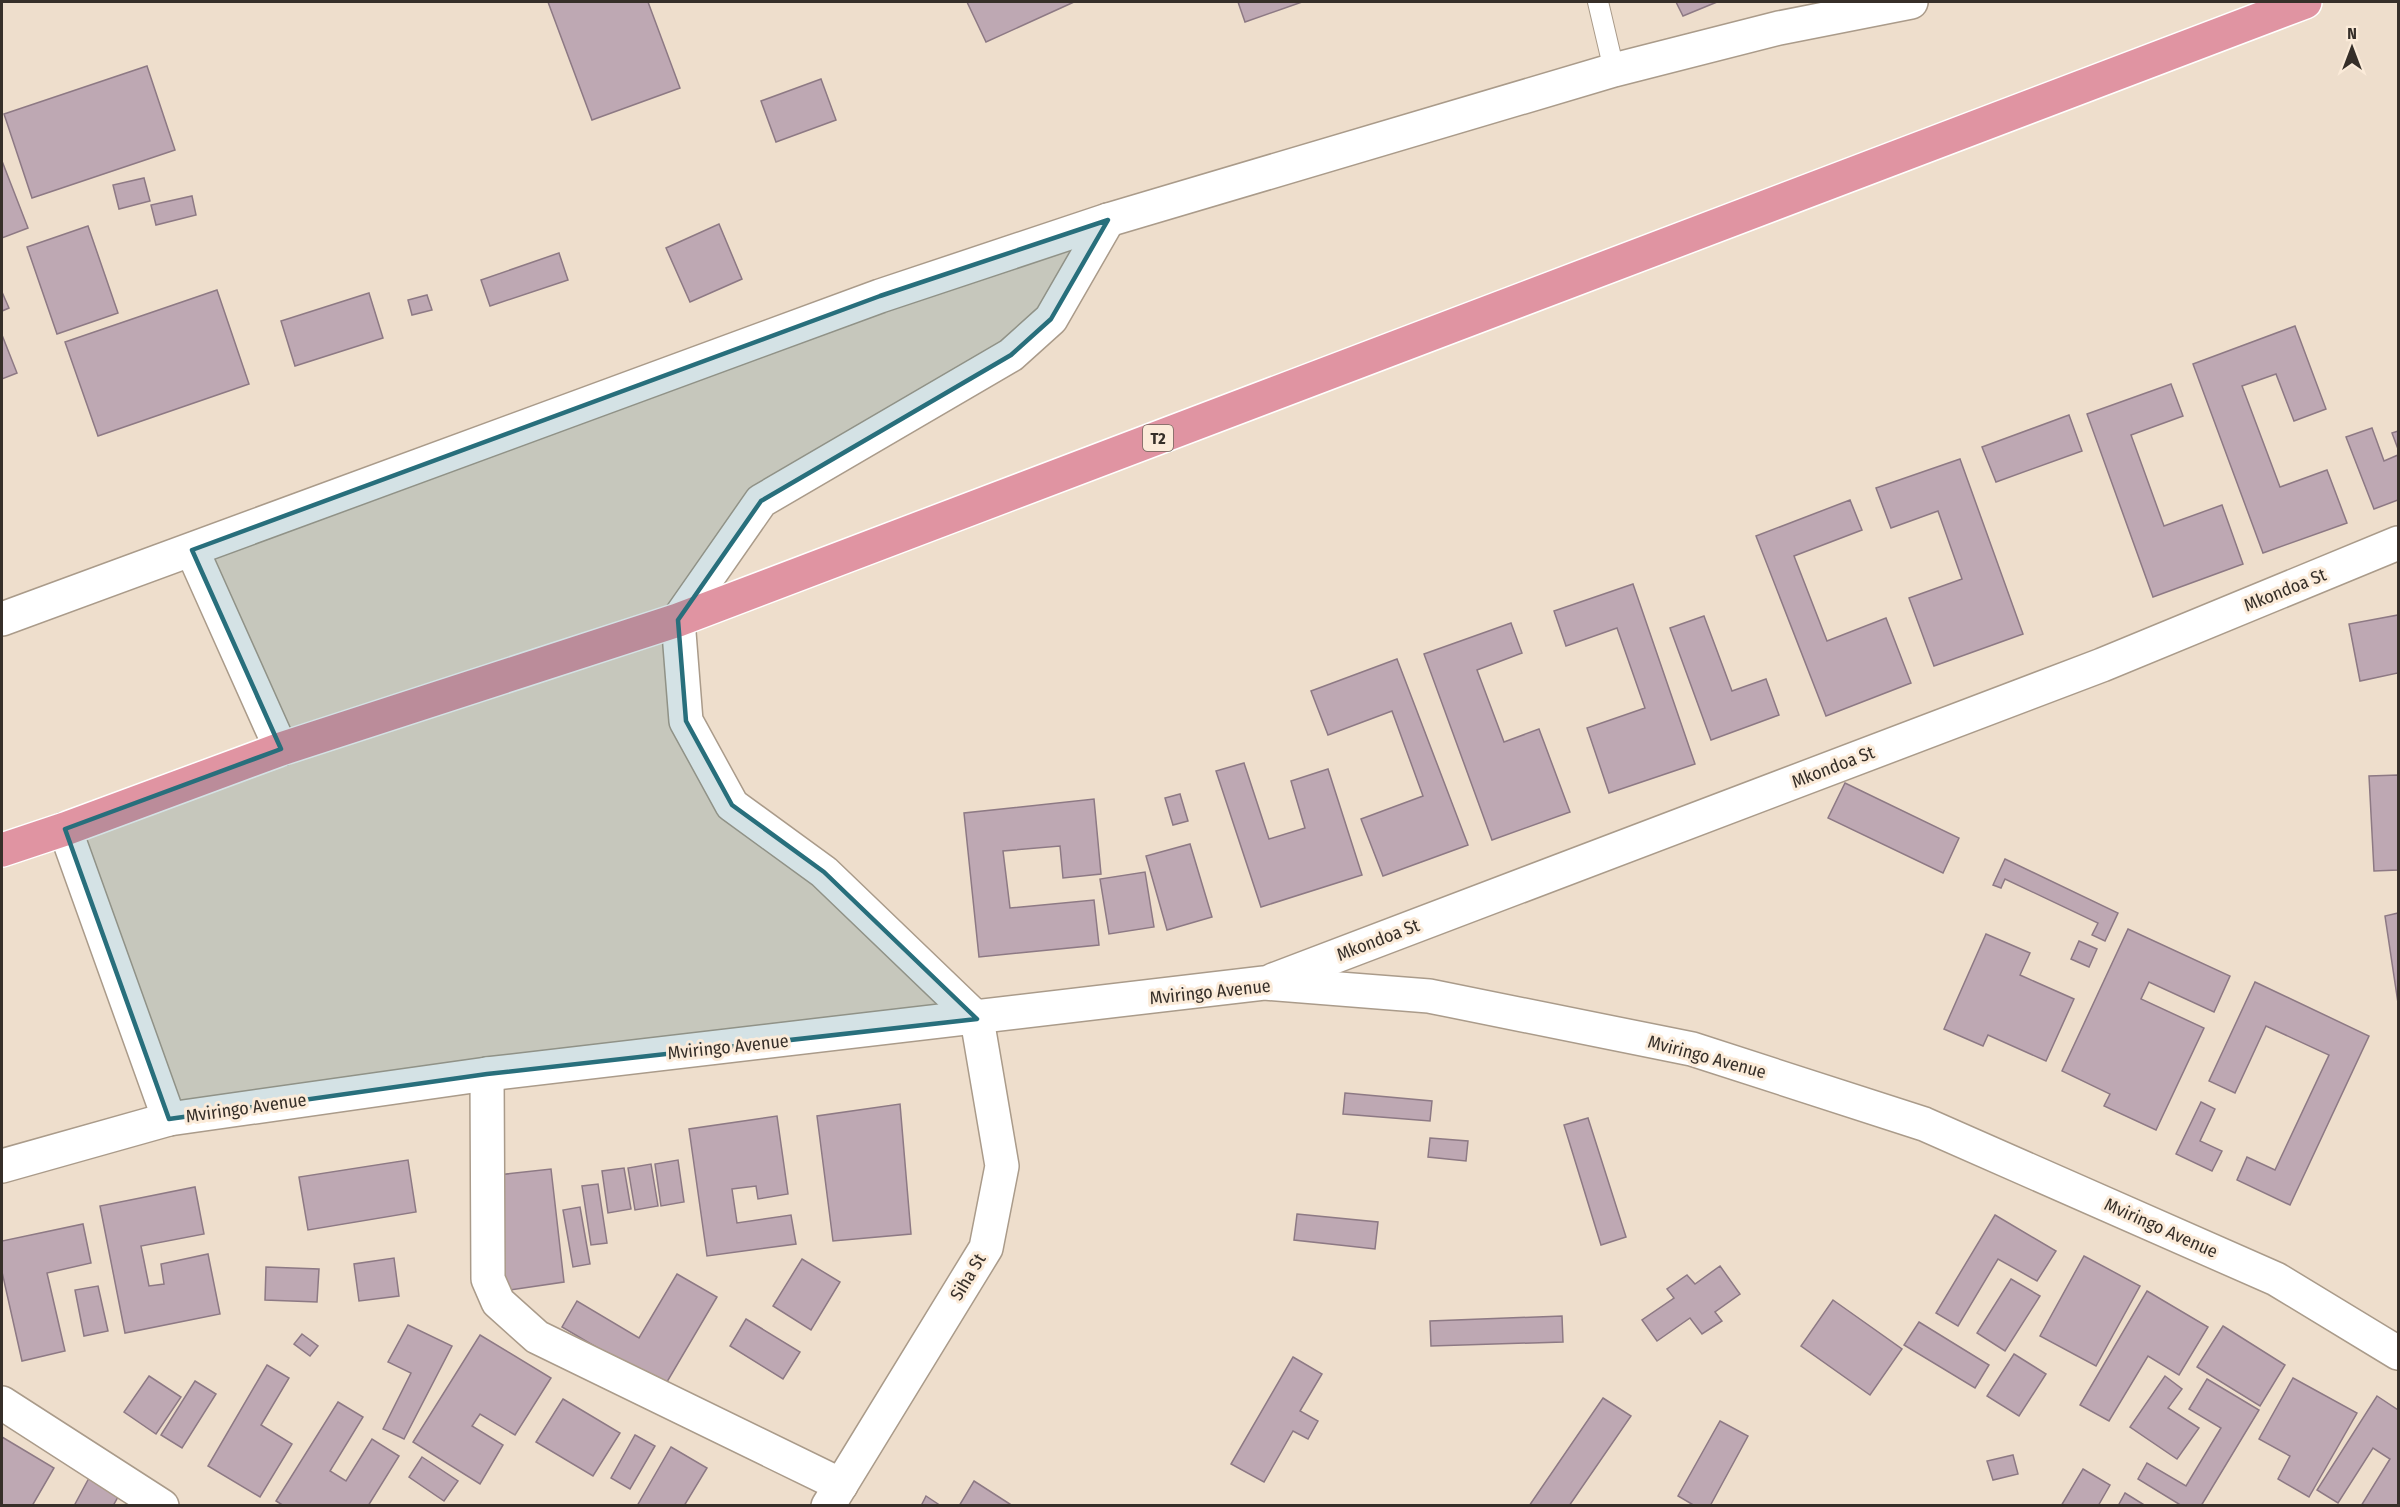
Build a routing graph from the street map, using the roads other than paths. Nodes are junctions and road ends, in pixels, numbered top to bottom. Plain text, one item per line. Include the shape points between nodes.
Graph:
1 (1598, 2) edge
2 (1911, 2) edge
3 (2305, 2) edge
4 (1614, 70) junction
5 (1108, 220) junction
6 (2398, 543) edge
7 (192, 550) junction
8 (2, 619) edge
9 (678, 620) junction
10 (281, 749) junction
11 (65, 829) junction
12 (2, 850) edge
13 (1264, 984) junction
14 (976, 1018) junction
15 (487, 1074) junction
16 (170, 1119) junction
17 (2, 1166) edge
18 (2398, 1353) edge
19 (2, 1403) edge
20 (835, 1495) edge
21 (162, 1506) edge

1 - 4 lane
2 - 4 street via 1779,28
3 - 9 highway, T2
4 - 5 street
5 - 7 street via 880,296
5 - 9 street via 1051,319 1011,355 761,501
6 - 13 street, Mkondoa St via 2102,665
7 - 8 street
7 - 10 street
9 - 10 highway, T2
9 - 14 street via 686,721 732,805 824,872
10 - 11 highway, T2
11 - 12 highway, T2
11 - 16 street
13 - 14 street, Mviringo Avenue
13 - 18 street, Mviringo Avenue via 1429,996 1692,1048 1924,1124 2276,1279
14 - 15 street, Mviringo Avenue
14 - 20 street, Siha St via 1002,1166 986,1248
15 - 16 street, Mviringo Avenue
15 - 20 street via 488,1279 498,1302 537,1337
16 - 17 street, Mviringo Avenue
19 - 21 street

